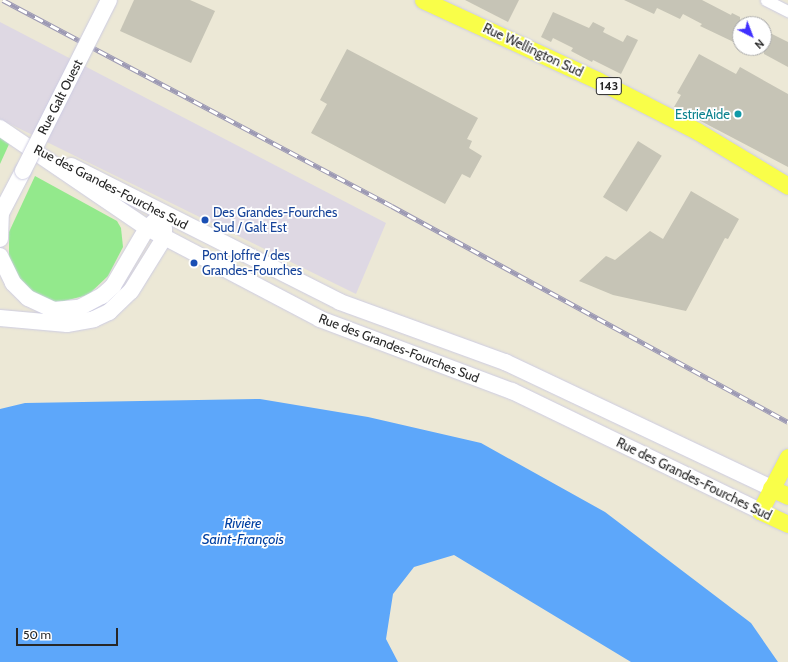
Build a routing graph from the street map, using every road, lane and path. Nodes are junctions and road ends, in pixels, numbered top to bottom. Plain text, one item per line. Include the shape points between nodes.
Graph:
1 (109, 0) edge
2 (423, 0) edge
3 (766, 0) edge
4 (788, 11) edge
5 (0, 128) edge
6 (25, 143) junction
7 (788, 186) edge
8 (165, 212) junction
9 (0, 213) edge
10 (147, 228) junction
11 (164, 238) junction
12 (0, 239) edge
13 (0, 256) edge
14 (0, 318) edge
15 (788, 457) edge
16 (771, 488) junction
17 (788, 496) edge
18 (760, 510) junction
19 (786, 517) edge

1 - 9 main road, Rue Galt Ouest, bridge
2 - 7 main road, Rue Wellington Sud / 143 via 598,80 698,131
3 - 4 street
5 - 6 main road, Rue des Grandes-Fourches Sud
6 - 8 main road, Rue des Grandes-Fourches Sud
6 - 10 main road, Rue des Grandes-Fourches Sud
8 - 10 main road
8 - 11 main road
8 - 16 main road, Rue des Grandes-Fourches Sud via 340,302 505,362
9 - 12 main road
10 - 11 main road, Rue des Grandes-Fourches Sud
10 - 13 main road via 113,286 91,302 68,311 41,306 28,298 13,283
11 - 14 main road via 131,291 109,312 94,319 67,324
11 - 18 main road, Rue des Grandes-Fourches Sud via 320,319 512,391
15 - 16 main road
16 - 17 main road, Rue des Grandes-Fourches Sud
16 - 18 main road
18 - 19 main road, Rue des Grandes-Fourches Sud

